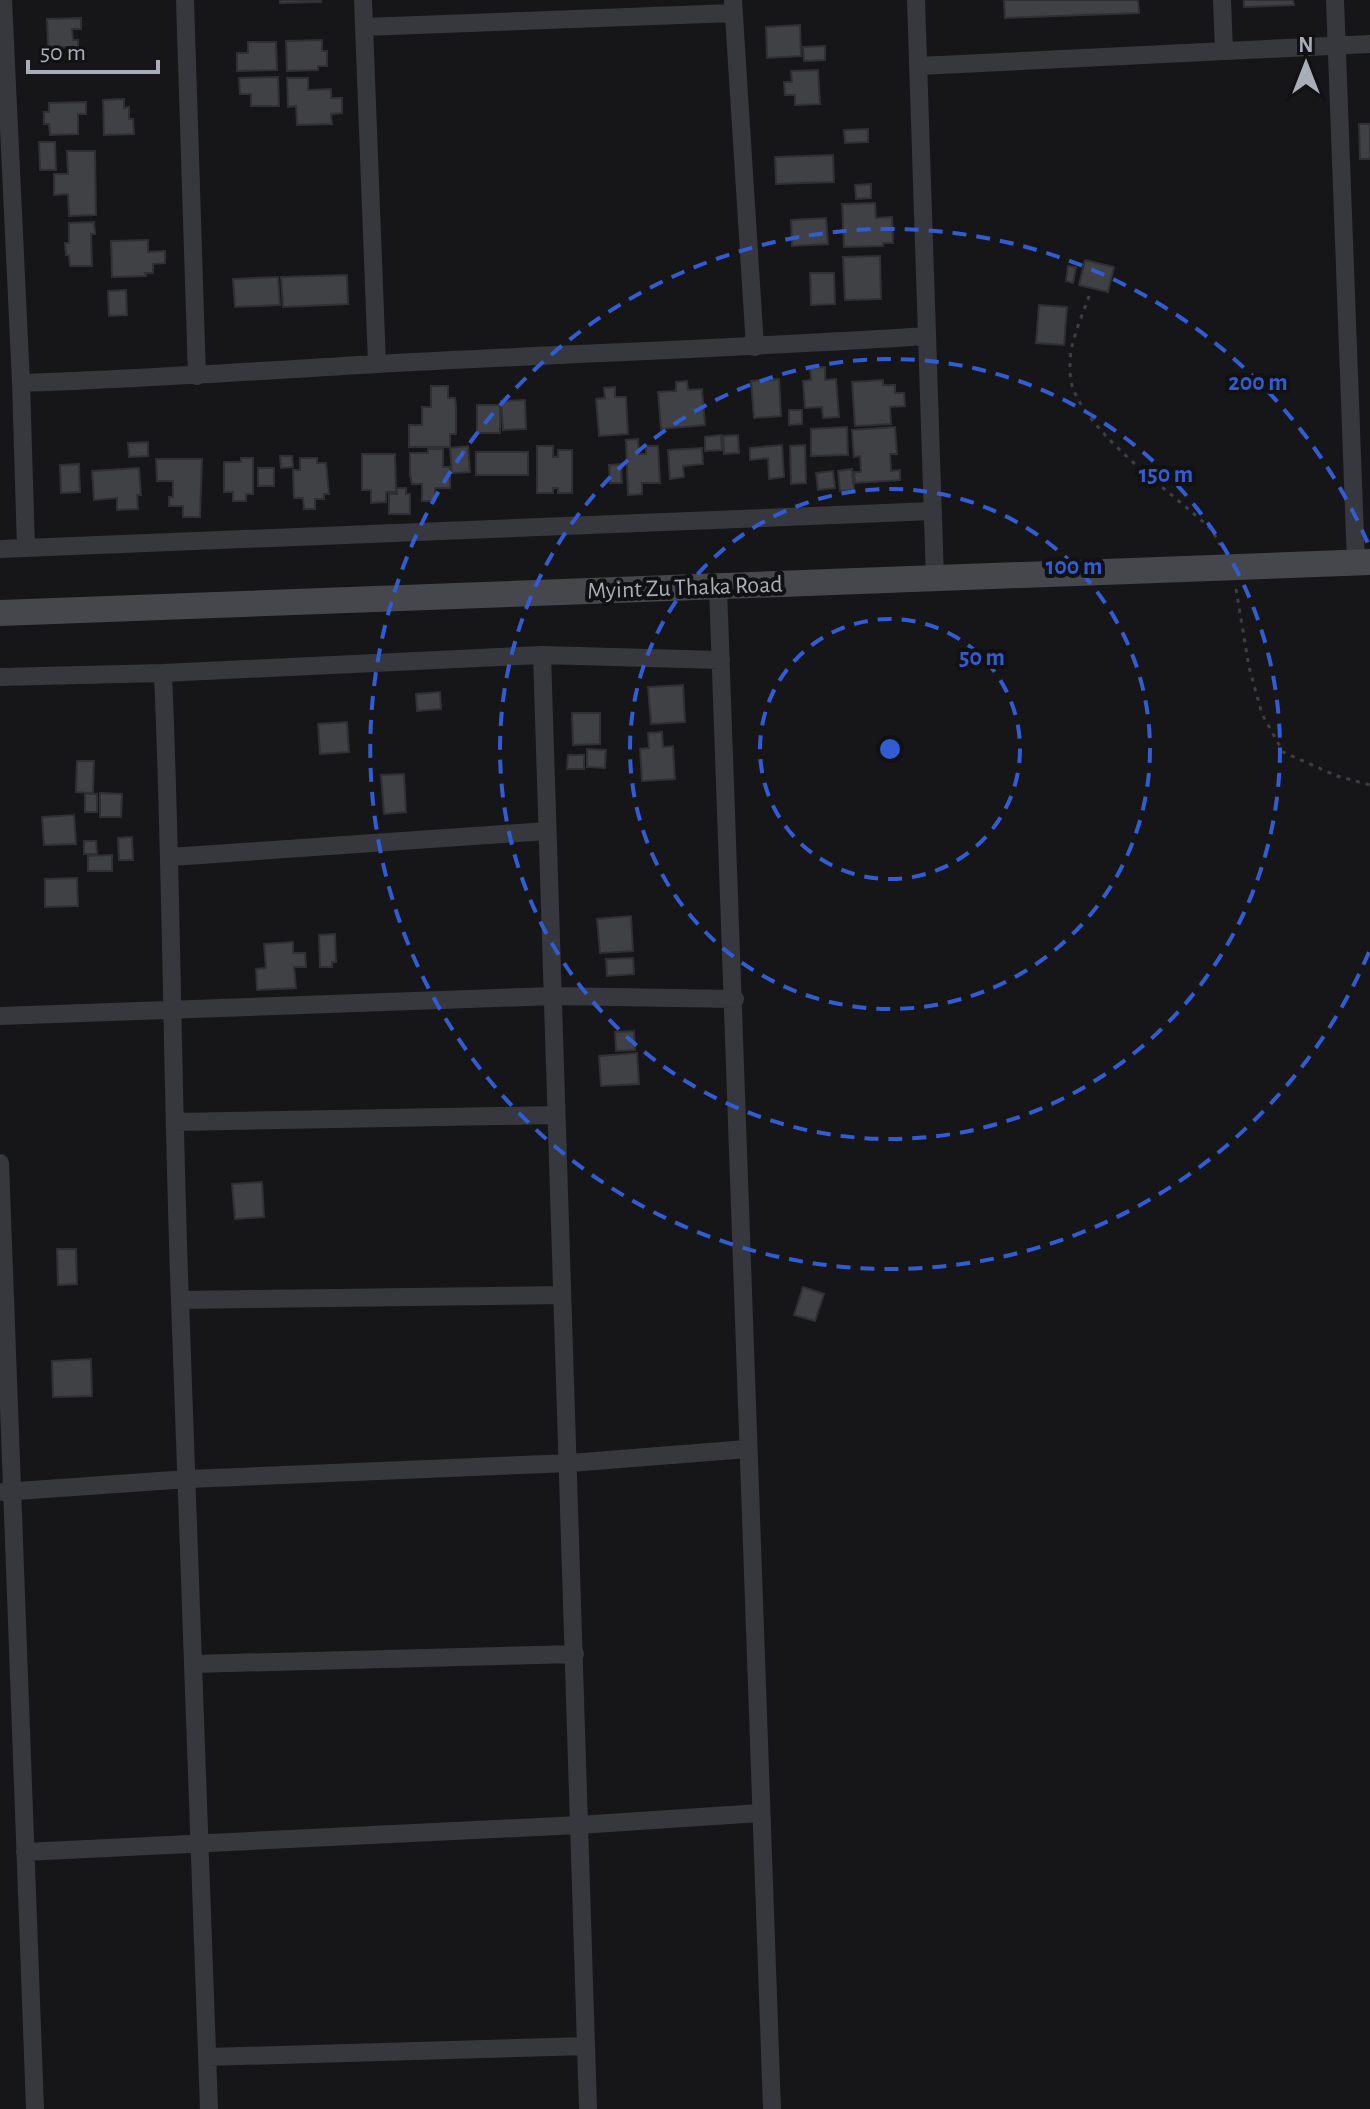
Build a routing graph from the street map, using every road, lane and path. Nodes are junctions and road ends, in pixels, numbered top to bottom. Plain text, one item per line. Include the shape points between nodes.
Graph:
1 (3, 0) edge
2 (185, 0) edge
3 (363, 0) edge
4 (916, 0) edge
5 (1222, 0) edge
6 (1335, 0) edge
7 (733, 7) edge
8 (364, 27) junction
9 (1370, 44) edge
10 (1336, 46) junction
11 (1224, 51) junction
12 (919, 66) junction
13 (927, 336) junction
14 (755, 347) junction
15 (377, 364) junction
16 (197, 376) junction
17 (21, 383) junction
18 (933, 511) junction
19 (26, 548) junction
20 (0, 549) edge
21 (1363, 563) edge
22 (935, 579) junction
23 (718, 587) junction
24 (0, 613) edge
25 (542, 655) junction
26 (721, 660) junction
27 (163, 673) junction
28 (0, 677) edge
29 (547, 831) junction
30 (171, 857) junction
31 (553, 996) junction
32 (735, 999) junction
33 (172, 1010) junction
34 (0, 1016) edge
35 (556, 1115) junction
36 (175, 1122) junction
37 (0, 1163) edge
38 (562, 1295) junction
39 (180, 1300) junction
40 (747, 1449) junction
41 (570, 1463) junction
42 (188, 1479) junction
43 (6, 1492) edge
44 (575, 1654) junction
45 (193, 1664) junction
46 (760, 1813) junction
47 (579, 1825) junction
48 (201, 1843) junction
49 (25, 1852) junction
50 (586, 2046) junction
51 (207, 2057) junction
52 (35, 2109) edge
53 (209, 2109) edge
54 (588, 2109) edge
55 (772, 2109) edge

1 - 17 street
2 - 16 street
3 - 8 street
4 - 12 street
5 - 11 street
6 - 10 street
7 - 8 street
7 - 14 street
8 - 15 street
9 - 10 street
10 - 11 street
10 - 21 street
11 - 12 street
12 - 13 street
13 - 14 street
13 - 18 street
14 - 15 street
15 - 16 street
16 - 17 street
17 - 19 street
18 - 19 street
18 - 22 street
19 - 20 street
21 - 22 street, Myint Zu Thaka Road
22 - 23 street, Myint Zu Thaka Road
23 - 24 street, Myint Zu Thaka Road
23 - 26 street
25 - 26 street
25 - 27 street
25 - 29 street
26 - 32 street
27 - 28 street
27 - 30 street
29 - 30 street
29 - 31 street
30 - 33 street
31 - 32 street
31 - 33 street
31 - 35 street
32 - 40 street
33 - 34 street
33 - 36 street
35 - 36 street
35 - 38 street
36 - 39 street
37 - 43 street
38 - 39 street
38 - 41 street
39 - 42 street
40 - 41 street
40 - 46 street
41 - 42 street
41 - 44 street
42 - 43 street
42 - 45 street
43 - 49 street
44 - 45 street
44 - 47 street
45 - 48 street
46 - 47 street
46 - 55 street
47 - 48 street
47 - 50 street
48 - 49 street
48 - 51 street
49 - 52 street
50 - 51 street
50 - 54 street
51 - 53 street

